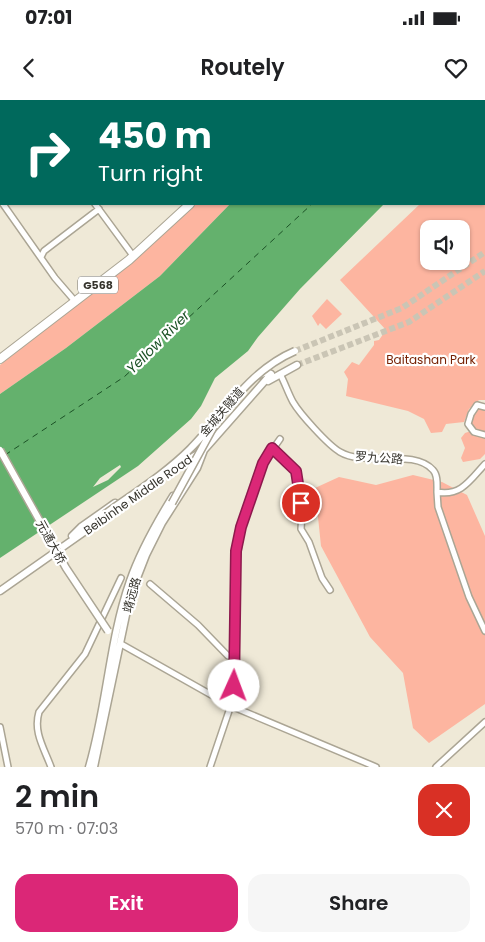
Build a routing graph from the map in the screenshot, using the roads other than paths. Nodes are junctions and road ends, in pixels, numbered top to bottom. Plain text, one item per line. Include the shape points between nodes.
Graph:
1 (3, 205) edge
2 (96, 205) edge
3 (184, 205) edge
4 (189, 205) edge
5 (99, 209) junction
6 (132, 253) junction
7 (41, 257) junction
8 (74, 300) junction
9 (294, 352) tunnel mouth
10 (0, 358) edge
11 (297, 365) tunnel mouth
12 (280, 374) junction
13 (263, 384) junction
14 (485, 407) edge
15 (220, 416) junction
16 (485, 434) edge
17 (280, 439) dead end
18 (199, 440) junction
19 (272, 448) junction
20 (0, 450) edge
21 (204, 450) junction
22 (195, 455) junction
23 (485, 464) edge
24 (437, 492) junction
25 (72, 536) junction
26 (150, 539) junction
27 (121, 578) dead end
28 (150, 584) dead end
29 (0, 586) edge
30 (0, 590) edge
31 (330, 590) dead end
32 (485, 631) edge
33 (115, 638) junction
34 (120, 644) junction
35 (235, 657) junction
36 (231, 706) junction
37 (485, 722) edge
38 (0, 727) edge
39 (8, 767) edge
40 (52, 767) edge
41 (89, 767) edge
42 (94, 767) edge
43 (210, 767) edge
44 (376, 767) edge
45 (436, 767) edge

1 - 7 street
2 - 5 street
3 - 6 highway, G568
4 - 10 highway, G568 via 129,260
5 - 6 street
5 - 7 street
6 - 8 highway, G568
7 - 8 street
8 - 10 highway, G568
9 - 15 main road, 金城关隧道, bridge via 254,377
11 - 12 main road, 金城关隧道
12 - 13 main road, 金城关隧道
12 - 24 street, 罗九公路 via 293,402 334,448 352,457 408,460 429,466 436,477
13 - 18 main road via 270,373 261,373 247,382
13 - 21 main road, Beibinhe Middle Road
14 - 16 street via 477,405 468,424 474,432
15 - 25 main road, 金城关隧道, bridge via 173,464
15 - 26 main road, bridge
17 - 19 street
18 - 21 main road
18 - 22 main road, 靖远路
18 - 25 main road via 174,463 81,526
19 - 31 street via 296,471 301,529
19 - 35 street via 263,463 236,551
20 - 33 main road, 元通大桥, bridge via 66,568
21 - 22 main road, Beibinhe Middle Road
21 - 34 main road, 靖远路 via 197,468 146,555 130,596
22 - 26 main road, 靖远路 via 182,483 155,524
22 - 30 main road, Beibinhe Middle Road
23 - 24 street via 473,480 456,490
24 - 32 street via 438,507 469,597
25 - 29 main road, Beibinhe Middle Road
26 - 33 main road, 靖远路 via 130,580
27 - 40 street, 靖远路 via 85,654 39,712 37,732
28 - 35 street via 198,625 223,652
33 - 34 main road, 元通大桥
33 - 41 main road, 靖远路
34 - 36 street
34 - 42 main road, 靖远路
35 - 36 street
36 - 43 street
36 - 44 street
37 - 45 street
38 - 39 street

